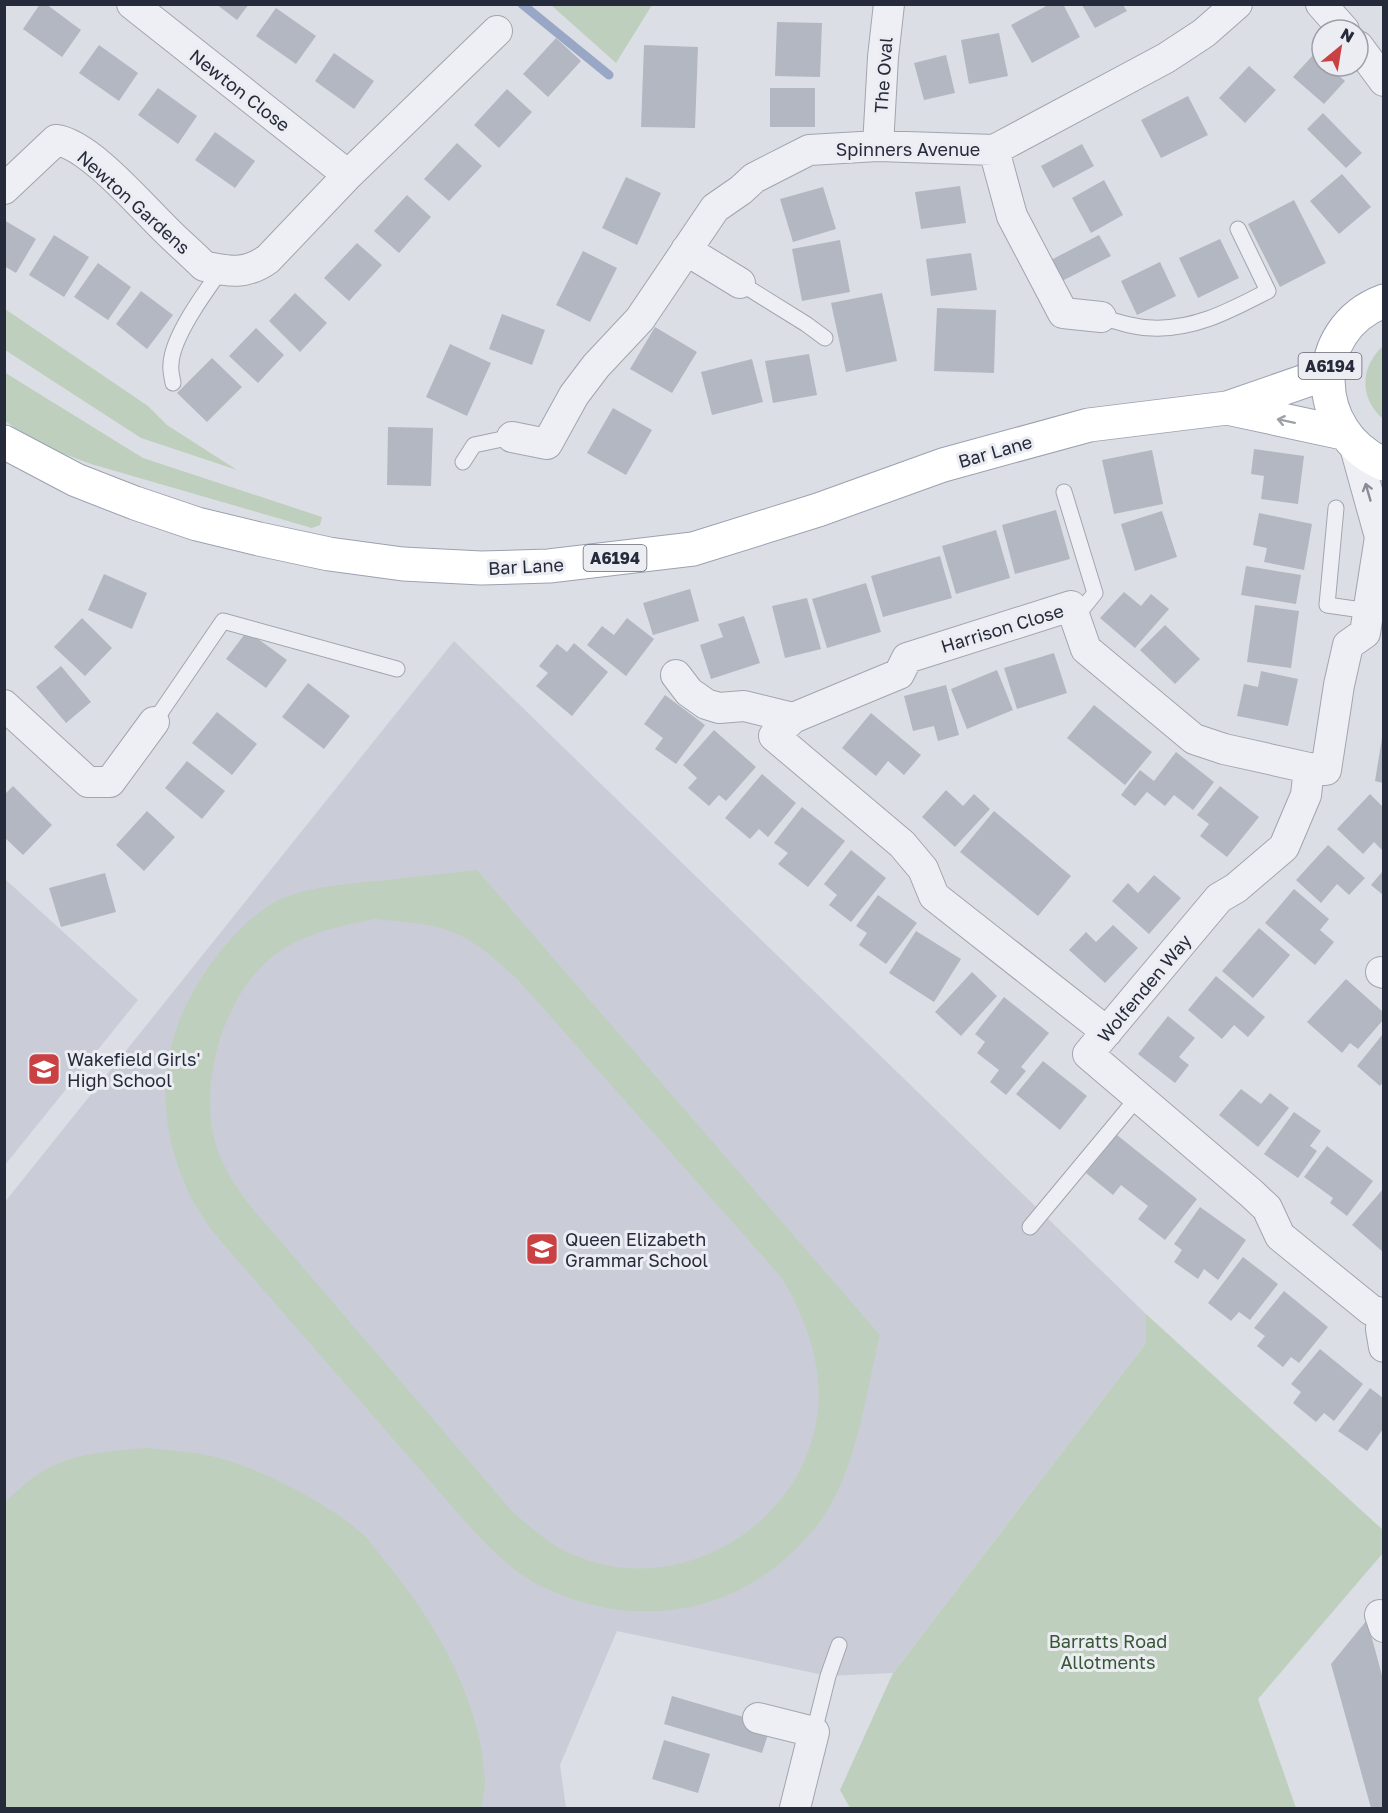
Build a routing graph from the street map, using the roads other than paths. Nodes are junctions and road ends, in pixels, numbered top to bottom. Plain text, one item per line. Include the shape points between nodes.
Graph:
1 (132, 4) edge
2 (889, 4) edge
3 (1237, 4) edge
4 (1321, 4) edge
5 (1333, 18) edge
6 (497, 31) dead end
7 (1370, 63) edge
8 (1383, 81) edge
9 (878, 146) junction
10 (994, 150) junction
11 (348, 175) junction
12 (4, 189) edge
13 (1238, 229) dead end
14 (686, 250) junction
15 (233, 270) junction
16 (740, 283) joint
17 (1383, 301) edge
18 (1101, 317) joint
19 (825, 338) dead end
20 (1328, 373) junction
21 (173, 383) dead end
22 (1227, 408) junction
23 (512, 437) joint
24 (1349, 440) junction
25 (4, 442) edge
26 (463, 462) dead end
27 (1383, 464) edge
28 (1064, 492) dead end
29 (1336, 508) dead end
30 (1382, 535) edge
31 (1075, 618) junction
32 (1372, 627) edge
33 (397, 669) dead end
34 (676, 675) dead end
35 (4, 705) edge
36 (793, 718) junction
37 (154, 722) joint
38 (1309, 768) junction
39 (1107, 1032) junction
40 (1138, 1097) junction
41 (1030, 1227) dead end
42 (1383, 1314) edge
43 (1383, 1347) edge
44 (839, 1645) dead end
45 (758, 1718) dead end
46 (814, 1732) junction
47 (795, 1809) edge

1 - 11 street, Newton Close
2 - 9 street, The Oval
3 - 10 street, Spinners Avenue via 1204,33 1166,58
4 - 5 street
6 - 11 street
7 - 8 street
9 - 10 street, Spinners Avenue
9 - 14 street, Spinners Avenue via 809,150 754,178 715,208
10 - 18 street via 1012,216 1063,313
11 - 15 street via 268,259 256,268
12 - 15 street, Newton Gardens via 56,140 66,141 126,189 204,266
13 - 18 lane via 1268,291 1223,315 1190,324 1153,328
14 - 16 street
14 - 23 street, Spinners Avenue via 640,319 580,388 548,444
15 - 21 lane via 201,298 179,338 171,364
16 - 19 lane
17 - 20 main road, A6194 via 1351,322 1335,346
20 - 22 main road, Bar Lane / A6194
20 - 24 main road, A6194 via 1331,406
24 -> 22 main road, Bar Lane / A6194
22 - 25 main road, Bar Lane / A6194 via 1089,425 944,465 693,549 549,566 481,568 403,564 329,554 197,524 76,480
23 - 26 lane via 474,445
24 - 27 main road, A6194
30 -> 24 street
28 - 31 lane via 1095,593
29 - 32 lane via 1327,605
30 - 32 street
31 - 36 street, Harrison Close via 1071,606 907,658 899,674
31 - 38 street, Harrison Close via 1086,649 1194,739
32 - 38 street via 1348,645 1326,770
33 - 37 lane via 223,621
34 - 36 street via 689,692 706,704 719,708 744,706
35 - 37 street via 88,782 110,782
36 - 39 street, Harrison Close via 774,736 902,844 923,869 934,896
38 - 39 street, Wolfenden Way via 1306,795 1284,847 1219,898
39 - 40 street, Wolfenden Way via 1088,1054
40 - 41 lane
40 - 42 street, Wolfenden Way via 1267,1208 1280,1236 1371,1310
42 - 43 street, Wolfenden Way
44 - 46 lane
45 - 46 street
46 - 47 street

